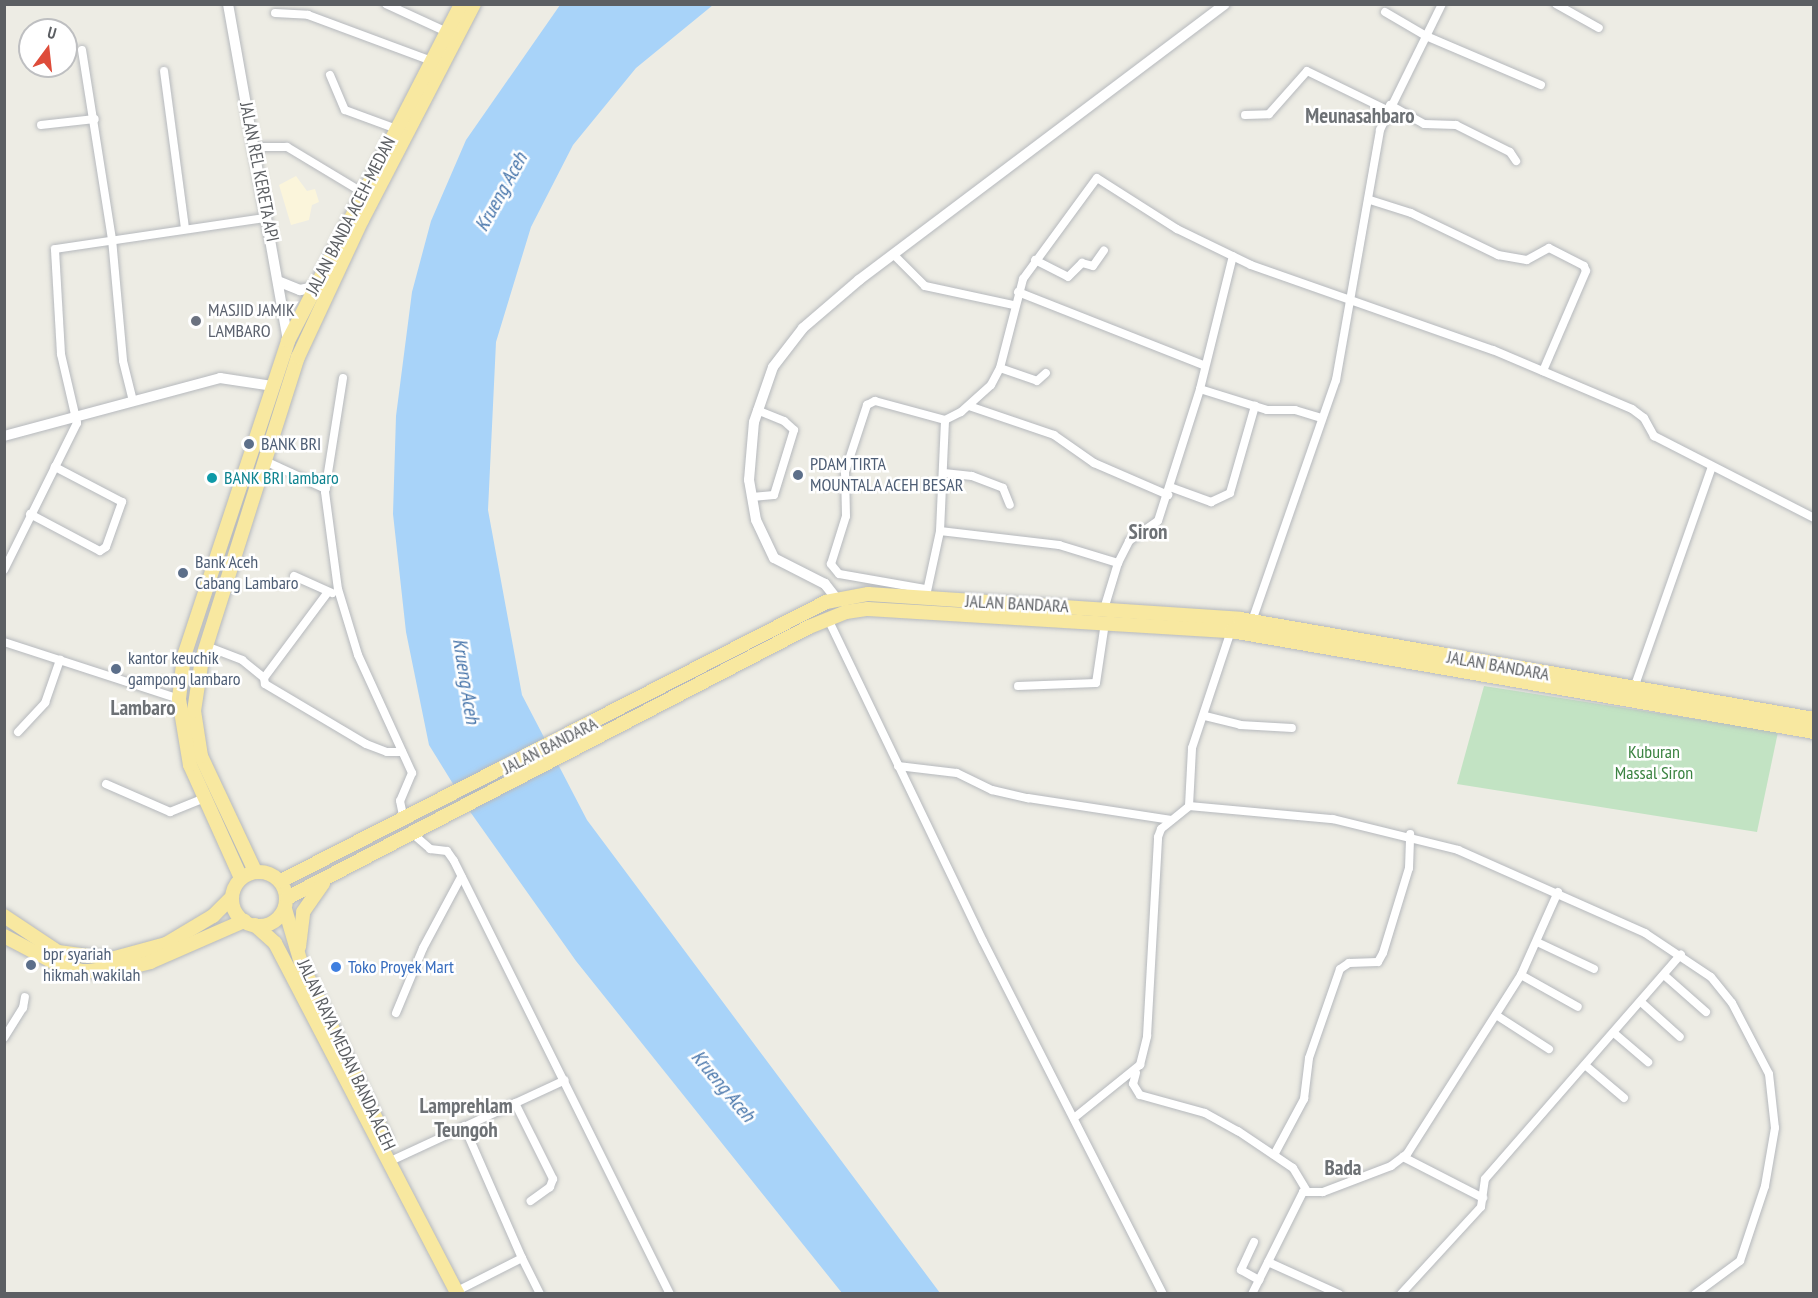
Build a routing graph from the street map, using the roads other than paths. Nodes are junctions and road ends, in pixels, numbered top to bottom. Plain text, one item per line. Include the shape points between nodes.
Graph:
1 (228, 4) edge
2 (386, 4) edge
3 (461, 4) edge
4 (474, 4) edge
5 (1225, 4) edge
6 (1442, 4) edge
7 (1556, 4) edge
8 (275, 12) dead end
9 (1385, 12) dead end
10 (1599, 28) dead end
11 (447, 32) junction
12 (1426, 36) junction
13 (82, 50) dead end
14 (432, 61) junction
15 (164, 71) dead end
16 (330, 75) dead end
17 (1541, 85) dead end
18 (1389, 107) junction
19 (1245, 114) dead end
20 (95, 119) junction
21 (41, 125) dead end
22 (404, 125) junction
23 (252, 147) junction
24 (1516, 161) dead end
25 (362, 192) junction
26 (1370, 200) junction
27 (266, 218) junction
28 (185, 228) junction
29 (112, 238) junction
30 (1104, 250) dead end
31 (893, 254) junction
32 (1233, 256) junction
33 (1035, 260) junction
34 (280, 282) junction
35 (314, 287) junction
36 (1018, 292) junction
37 (1350, 302) junction
38 (1014, 305) junction
39 (288, 341) junction
40 (1203, 365) junction
41 (1000, 368) junction
42 (1543, 371) junction
43 (1046, 373) dead end
44 (343, 378) dead end
45 (273, 386) junction
46 (1200, 389) junction
47 (134, 401) junction
48 (969, 406) junction
49 (1254, 406) junction
50 (757, 410) junction
51 (76, 417) junction
52 (1322, 418) junction
53 (945, 420) junction
54 (4, 436) edge
55 (265, 461) junction
56 (1712, 466) junction
57 (55, 467) junction
58 (944, 473) junction
59 (326, 489) junction
60 (1169, 491) junction
61 (752, 497) junction
62 (1010, 505) dead end
63 (30, 514) junction
64 (1814, 518) edge
65 (940, 531) junction
66 (1118, 563) junction
67 (4, 570) edge
68 (833, 571) junction
69 (294, 576) dead end
70 (825, 584) junction
71 (338, 589) junction
72 (328, 592) junction
73 (926, 593) junction
74 (836, 598) junction
75 (977, 611) junction
76 (1104, 616) junction
77 (828, 619) junction
78 (1252, 621) junction
79 (1231, 631) junction
80 (4, 642) edge
81 (206, 646) junction
82 (60, 660) junction
83 (264, 678) junction
84 (1018, 686) dead end
85 (1634, 688) junction
86 (179, 699) junction
87 (1205, 716) junction
88 (1814, 718) edge
89 (1292, 728) dead end
90 (18, 732) dead end
91 (1814, 732) edge
92 (402, 752) junction
93 (898, 766) junction
94 (106, 784) dead end
95 (205, 798) junction
96 (1189, 806) junction
97 (1171, 820) junction
98 (404, 821) junction
99 (413, 834) junction
100 (1410, 834) junction
101 (255, 872) junction
102 (330, 875) junction
103 (461, 877) junction
104 (241, 878) junction
105 (280, 881) junction
106 (1558, 892) junction
107 (232, 897) junction
108 (286, 904) junction
109 (4, 916) edge
110 (249, 923) junction
111 (4, 936) edge
112 (1537, 942) junction
113 (1681, 954) junction
114 (302, 963) junction
115 (1594, 969) dead end
116 (1521, 975) junction
117 (1664, 975) junction
118 (25, 998) dead end
119 (1641, 1002) junction
120 (1578, 1007) dead end
121 (1707, 1012) dead end
122 (396, 1013) dead end
123 (1496, 1015) junction
124 (1614, 1033) junction
125 (1680, 1037) dead end
126 (4, 1038) edge
127 (1550, 1049) dead end
128 (1648, 1062) dead end
129 (1585, 1065) junction
130 (1137, 1071) junction
131 (565, 1080) junction
132 (1624, 1098) dead end
133 (515, 1103) junction
134 (1074, 1118) junction
135 (464, 1126) junction
136 (1274, 1155) junction
137 (1403, 1157) junction
138 (395, 1159) junction
139 (1306, 1190) junction
140 (1483, 1198) junction
141 (410, 1200) junction
142 (531, 1201) dead end
143 (1254, 1242) dead end
144 (522, 1258) junction
145 (1268, 1262) junction
146 (1259, 1280) junction
147 (457, 1292) edge
148 (540, 1293) edge
149 (669, 1293) edge
150 (1162, 1293) edge
151 (1252, 1293) edge
152 (1339, 1293) edge
153 (1401, 1293) edge
154 (1695, 1293) edge

1 - 23 street, JALAN REL KERETA API
2 - 11 street
3 - 11 highway, JALAN BANDA ACEH-MEDAN
4 - 22 highway, JALAN BANDA ACEH-MEDAN
5 - 31 street
6 - 12 street
7 - 10 street
8 - 14 street via 308,15
9 - 12 street
11 - 14 highway, JALAN BANDA ACEH-MEDAN
12 - 17 street
12 - 18 street
13 - 20 street
14 - 22 highway, JALAN BANDA ACEH-MEDAN
15 - 28 street
16 - 22 street via 345,110
18 - 19 street via 1307,71 1269,114
18 - 24 street via 1424,124 1456,125 1510,152
18 - 26 street
20 - 21 street
20 - 29 street
22 - 25 highway, JALAN BANDA ACEH-MEDAN
22 - 55 highway, JALAN BANDA ACEH-MEDAN via 315,318
23 - 25 street via 287,147
23 - 27 street, JALAN REL KERETA API
25 - 35 highway, JALAN BANDA ACEH-MEDAN
26 - 37 street
26 - 42 street via 1411,213 1498,255 1527,260 1549,248 1584,266 1586,271
27 - 28 street
27 - 34 street, JALAN REL KERETA API
28 - 29 street
29 - 47 street via 123,361
29 - 51 street via 53,252 61,354
30 - 33 street via 1093,266 1082,263 1068,278
31 - 38 street via 925,286
31 - 50 street via 789,343 773,367
32 - 33 street via 1177,229 1097,178
32 - 37 street
32 - 40 street
33 - 36 street
34 - 35 street via 300,290
34 - 39 street, JALAN REL KERETA API
35 - 39 highway, JALAN BANDA ACEH-MEDAN
36 - 38 street
36 - 40 street
37 - 42 street
37 - 52 street via 1336,380
38 - 41 street
39 - 45 highway, JALAN BANDA ACEH-MEDAN
40 - 46 street
41 - 43 street via 1037,381
41 - 48 street via 991,385
42 - 56 street via 1632,409 1644,418 1650,434
44 - 59 street
45 - 47 street via 220,378
45 - 86 highway, JALAN BANDA ACEH-MEDAN via 184,656
46 - 49 street
46 - 60 street
47 - 51 street
48 - 53 street
48 - 60 street via 1054,435 1094,463
49 - 52 street
49 - 60 street via 1230,493 1211,502
50 - 61 street
50 - 61 street via 784,421 794,430 774,495
51 - 54 street
51 - 57 street
52 - 78 street
53 - 58 street
53 - 68 street via 875,401 867,405 845,472 846,516 831,564
55 - 59 street
55 - 81 highway, JALAN BANDA ACEH-MEDAN
56 - 64 street
56 - 85 street
57 - 63 street
57 - 63 street via 122,502 106,547 100,551
58 - 62 street via 972,476 1003,488
58 - 65 street
59 - 71 street
60 - 66 street via 1158,521 1129,541
61 - 70 street via 767,550 786,568
63 - 67 street
65 - 66 street via 1059,545
65 - 73 street
66 - 76 street
68 - 70 street
68 - 73 street
69 - 72 street
70 - 74 street
71 - 72 street
71 - 92 street via 358,655
72 - 83 street
73 - 74 highway, JALAN BANDARA
73 - 75 highway, JALAN BANDARA
74 - 98 highway, JALAN BANDARA
75 - 76 highway, JALAN BANDARA
75 - 77 highway, JALAN BANDARA via 868,609
76 - 78 highway, JALAN BANDARA
76 - 79 highway, JALAN BANDARA
76 - 84 street via 1096,683
77 - 93 street
77 - 99 highway, JALAN BANDARA
78 - 85 highway, JALAN BANDARA
79 - 87 street
79 - 91 highway, JALAN BANDARA
80 - 82 street
81 - 83 street via 242,660
81 - 101 highway, JALAN BANDA ACEH-MEDAN via 194,698 201,756
82 - 86 street
82 - 90 street via 45,703
83 - 92 street via 268,688 338,729 387,752
85 - 88 highway, JALAN BANDARA
86 - 95 highway, JALAN BANDA ACEH-MEDAN via 190,765
87 - 89 street via 1240,725
87 - 96 street via 1192,748
92 - 98 street via 412,773 399,801
93 - 97 street via 957,773 992,790 1028,798
93 - 134 street
94 - 95 street via 170,812
95 - 104 highway, JALAN BANDA ACEH-MEDAN
96 - 97 street
96 - 100 street via 1333,819
97 - 130 street via 1158,837 1147,1036
98 - 105 highway, JALAN BANDARA
99 - 102 highway, JALAN BANDARA
99 - 103 street via 430,849 447,851
100 - 106 street
100 - 136 street via 1409,868 1383,953 1378,962 1349,963 1340,969 1309,1058 1304,1099
101 - 104 highway
101 - 105 highway
102 - 108 highway, JALAN BANDARA
102 - 114 highway via 312,894 303,912 298,938
103 - 122 street via 423,948
103 - 131 street
104 - 107 highway
105 - 108 highway
106 - 112 street
106 - 113 street
107 - 109 highway via 213,916 166,944 111,959 58,952
107 - 110 highway via 234,910
108 - 110 highway via 273,922
108 - 114 highway, JALAN RAYA MEDAN BANDA ACEH
110 - 111 highway via 150,962 115,971 61,966
110 - 141 highway, JALAN RAYA MEDAN BANDA ACEH via 276,943
112 - 115 street
112 - 116 street
113 - 117 street
113 - 154 street via 1711,977 1732,1004 1769,1074 1776,1110 1768,1171 1740,1261
114 - 138 highway, JALAN RAYA MEDAN BANDA ACEH
116 - 120 street
116 - 123 street
117 - 119 street
117 - 121 street
118 - 126 street via 19,1017
119 - 124 street
119 - 125 street
123 - 127 street
123 - 137 street
124 - 128 street
124 - 129 street
129 - 132 street
129 - 140 street via 1485,1179
130 - 134 street
130 - 136 street via 1133,1084 1140,1095 1205,1113
131 - 133 street
131 - 149 street
133 - 135 street
133 - 142 street via 552,1179 550,1187
134 - 150 street
135 - 138 street
135 - 144 street
136 - 139 street via 1301,1177
137 - 139 street via 1323,1192
137 - 140 street
138 - 141 highway, JALAN RAYA MEDAN BANDA ACEH
139 - 145 street
140 - 153 street via 1473,1217
141 - 147 highway, JALAN RAYA MEDAN BANDA ACEH
143 - 146 street via 1241,1270
144 - 147 street
144 - 148 street
145 - 146 street
145 - 152 street
146 - 151 street

